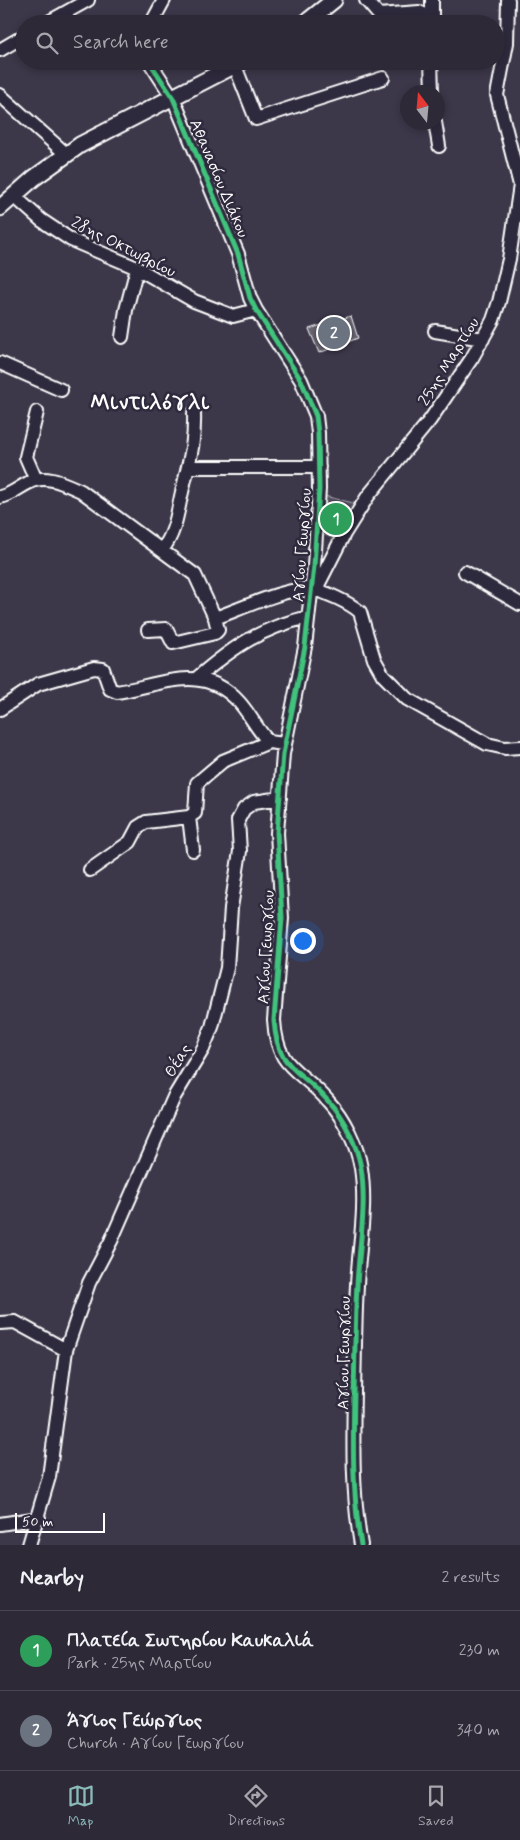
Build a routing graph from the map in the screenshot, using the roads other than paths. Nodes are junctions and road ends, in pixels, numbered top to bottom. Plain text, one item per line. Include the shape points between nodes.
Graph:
1 (88, 0) edge
2 (164, 0) edge
3 (334, 0) edge
4 (366, 0) edge
5 (432, 0) edge
6 (508, 0) edge
7 (61, 15) edge
8 (155, 15) edge
9 (315, 15) edge
10 (379, 15) edge
11 (379, 15) edge
12 (423, 15) edge
13 (432, 15) edge
14 (15, 41) edge
15 (0, 50) edge
16 (505, 53) edge
17 (155, 70) edge
18 (227, 70) edge
19 (241, 70) edge
20 (431, 70) edge
21 (502, 70) edge
22 (384, 78) dead end
23 (432, 85) edge
24 (0, 95) edge
25 (173, 98) junction
26 (436, 130) edge
27 (439, 146) dead end
28 (66, 154) junction
29 (14, 196) junction
30 (0, 208) edge
31 (137, 268) junction
32 (256, 310) junction
33 (434, 331) dead end
34 (122, 337) dead end
35 (483, 339) junction
36 (0, 363) edge
37 (61, 390) dead end
38 (36, 412) dead end
39 (194, 413) dead end
40 (189, 467) junction
41 (319, 467) junction
42 (36, 480) junction
43 (0, 497) edge
44 (162, 550) junction
45 (465, 572) dead end
46 (312, 589) junction
47 (520, 604) edge
48 (216, 618) junction
49 (308, 618) junction
50 (148, 630) dead end
51 (197, 678) junction
52 (0, 710) edge
53 (269, 742) junction
54 (284, 744) junction
55 (520, 747) edge
56 (280, 798) junction
57 (189, 817) junction
58 (193, 850) dead end
59 (90, 870) dead end
60 (0, 1324) edge
61 (66, 1350) junction
62 (39, 1518) junction
63 (0, 1524) edge
64 (29, 1545) edge
65 (362, 1545) edge

1 - 7 street
2 - 8 street
3 - 9 main road
4 - 10 street
5 - 13 street
6 - 16 street, 25ης Μαρτίου
11 - 12 street via 419,12
14 - 15 street
17 - 25 street, Αθανασίου Διάκου
18 - 25 main road
19 - 22 street via 256,119
20 - 23 street
21 - 35 street, 25ης Μαρτίου via 497,94 518,171 520,194 499,302
24 - 28 street
25 - 28 main road
25 - 32 street, Αθανασίου Διάκου via 238,254
26 - 27 street
28 - 29 main road
29 - 30 main road
29 - 31 street, 28ης Οκτωβρίου via 71,240
31 - 32 street, 28ης Οκτωβρίου via 194,301 233,316
31 - 34 street
32 - 41 street, Αγίου Γεωργίου via 290,360 311,401 318,433
33 - 35 street
35 - 46 street, 25ης Μαρτίου via 430,420 368,496 318,585
36 - 37 street
38 - 42 street via 26,457
39 - 40 street via 195,437
40 - 41 street
40 - 44 street via 174,530
41 - 46 street, Αγίου Γεωργίου
42 - 43 street
42 - 44 street via 43,478 81,491
44 - 48 street via 194,575
45 - 47 street
46 - 48 street via 285,593
46 - 49 street, Αγίου Γεωργίου
46 - 55 street via 360,612 374,659 383,676 407,699 487,744
48 - 50 street via 218,630 215,633 173,643 166,629
49 - 51 street via 261,632 227,653
49 - 54 street, Αγίου Γεωργίου
51 - 52 street via 117,692 110,689 103,669 94,668 38,684
51 - 53 street via 234,696
53 - 54 street
53 - 57 street via 223,761 197,783 195,813
54 - 56 street, Αγίου Γεωργίου
56 - 61 street, Θέας via 254,802 244,809 238,820 240,851 233,891 227,968 212,1027 203,1049 174,1096 111,1241 89,1283
56 - 65 street, Αγίου Γεωργίου via 277,833 282,918 275,1033 285,1061 328,1100 341,1118 360,1165 363,1183 353,1468
57 - 58 street
57 - 59 street via 146,822 138,827 130,842
60 - 61 street via 15,1322
61 - 62 street, Θέας via 49,1477
62 - 63 street
62 - 64 street, Θέας

